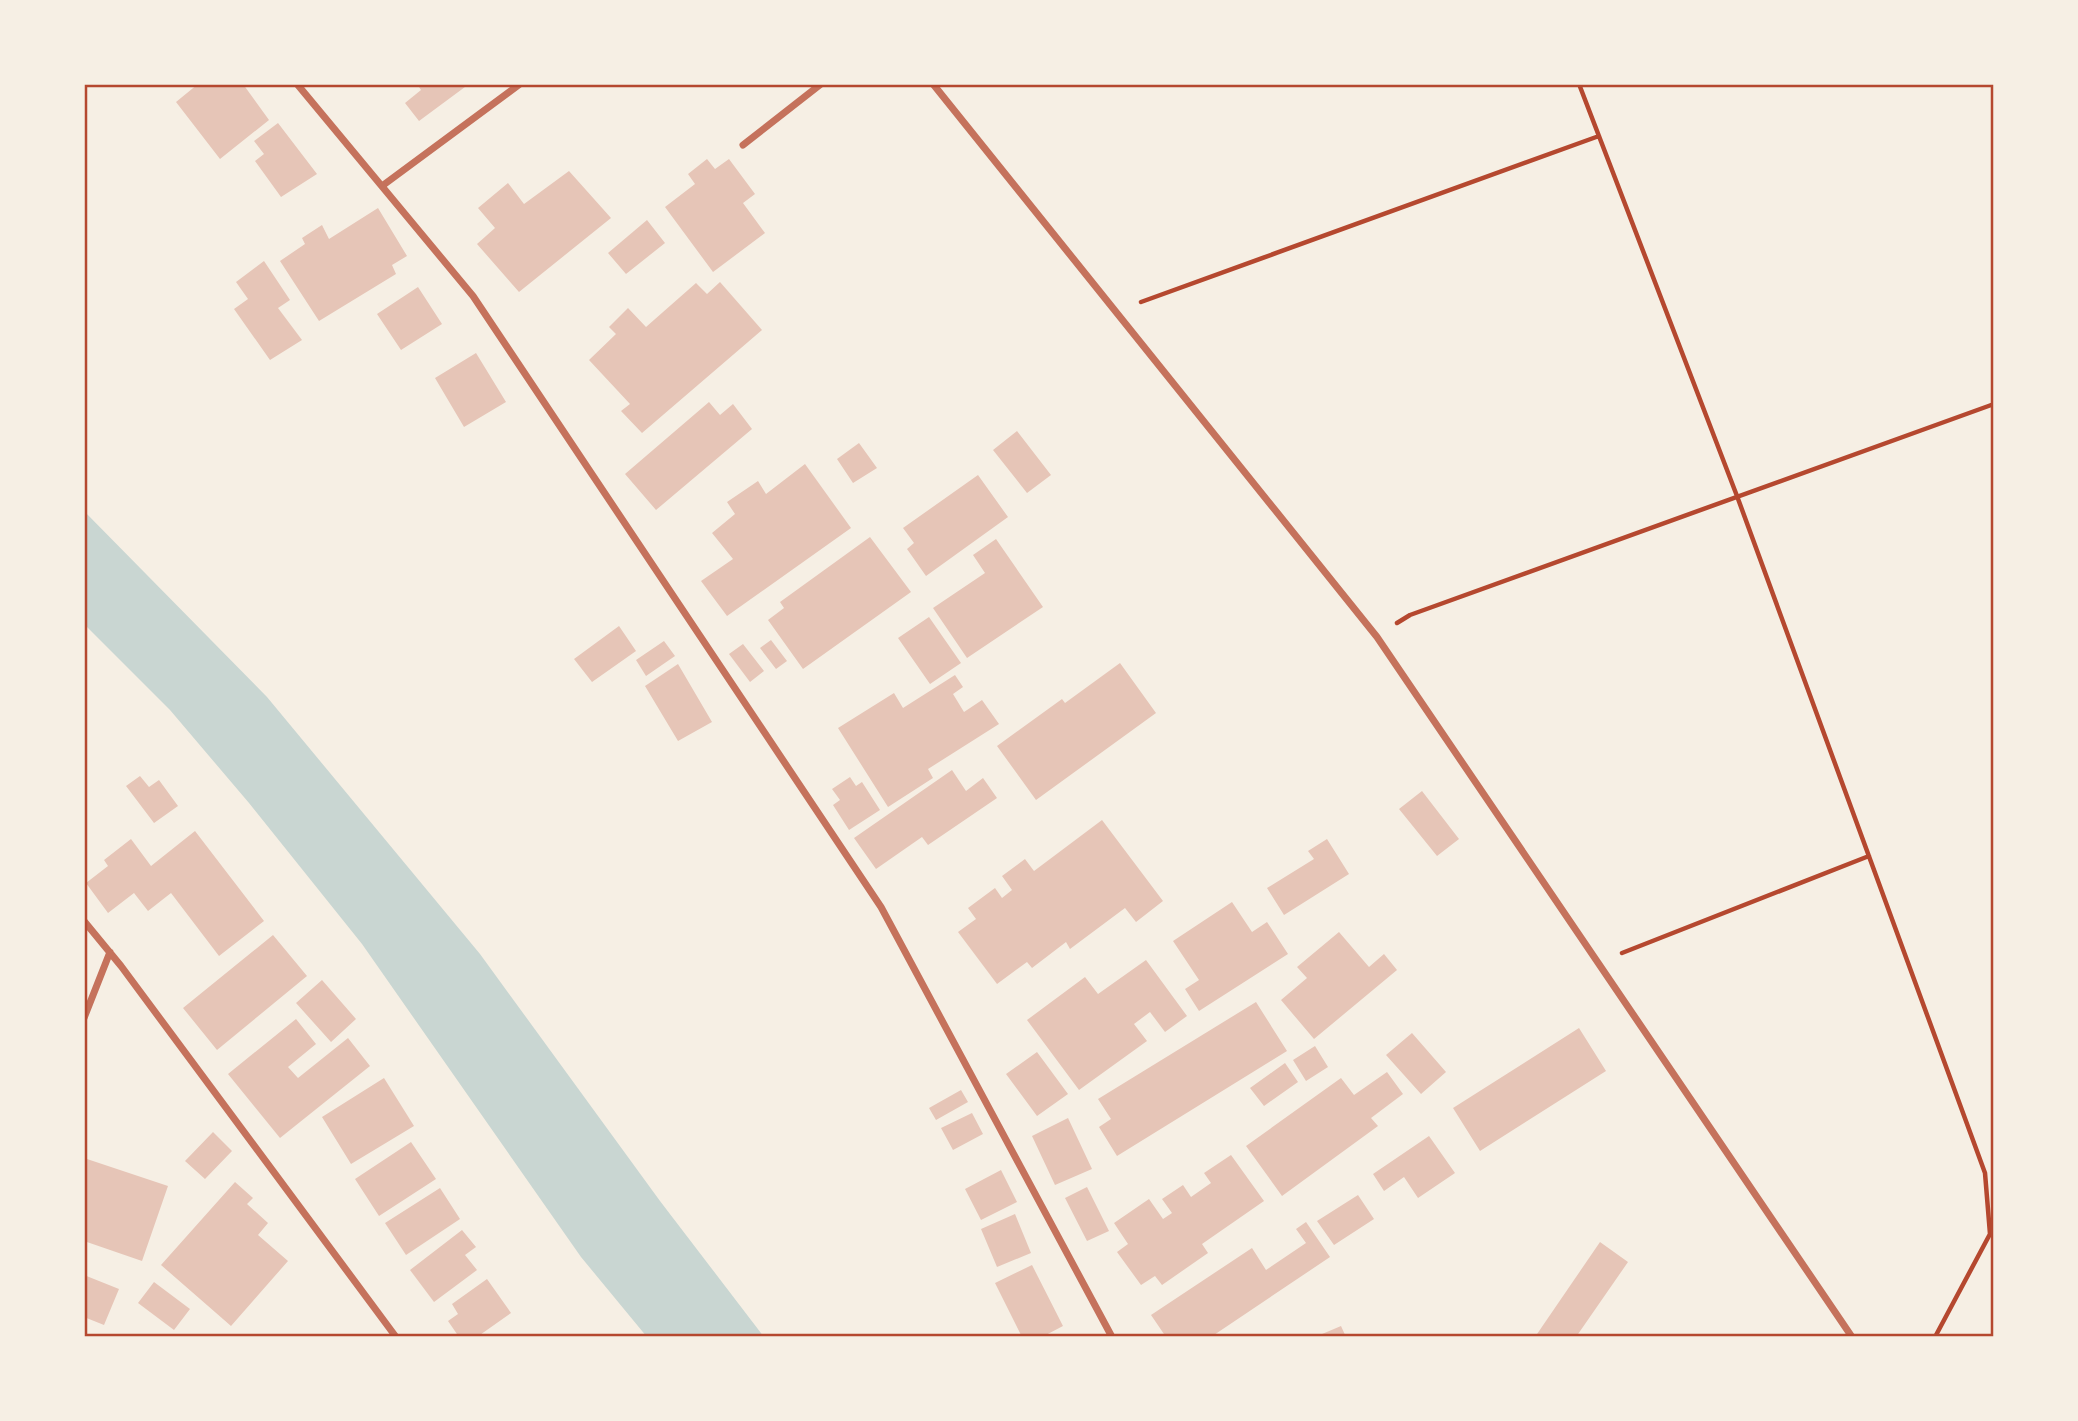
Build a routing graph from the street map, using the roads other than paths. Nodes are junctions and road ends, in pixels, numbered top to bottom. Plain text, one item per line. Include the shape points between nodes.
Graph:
1 (297, 84) edge
2 (520, 84) edge
3 (821, 84) edge
4 (933, 84) edge
5 (743, 145) dead end
6 (382, 186) junction
7 (84, 921) edge
8 (110, 952) junction
9 (84, 1018) edge
10 (396, 1337) edge
11 (1112, 1337) edge
12 (1852, 1337) edge

1 - 6 street
2 - 6 street
3 - 5 street
4 - 12 street via 1377,637
6 - 11 street via 473,296 881,907
7 - 8 street
8 - 9 street
8 - 10 street

